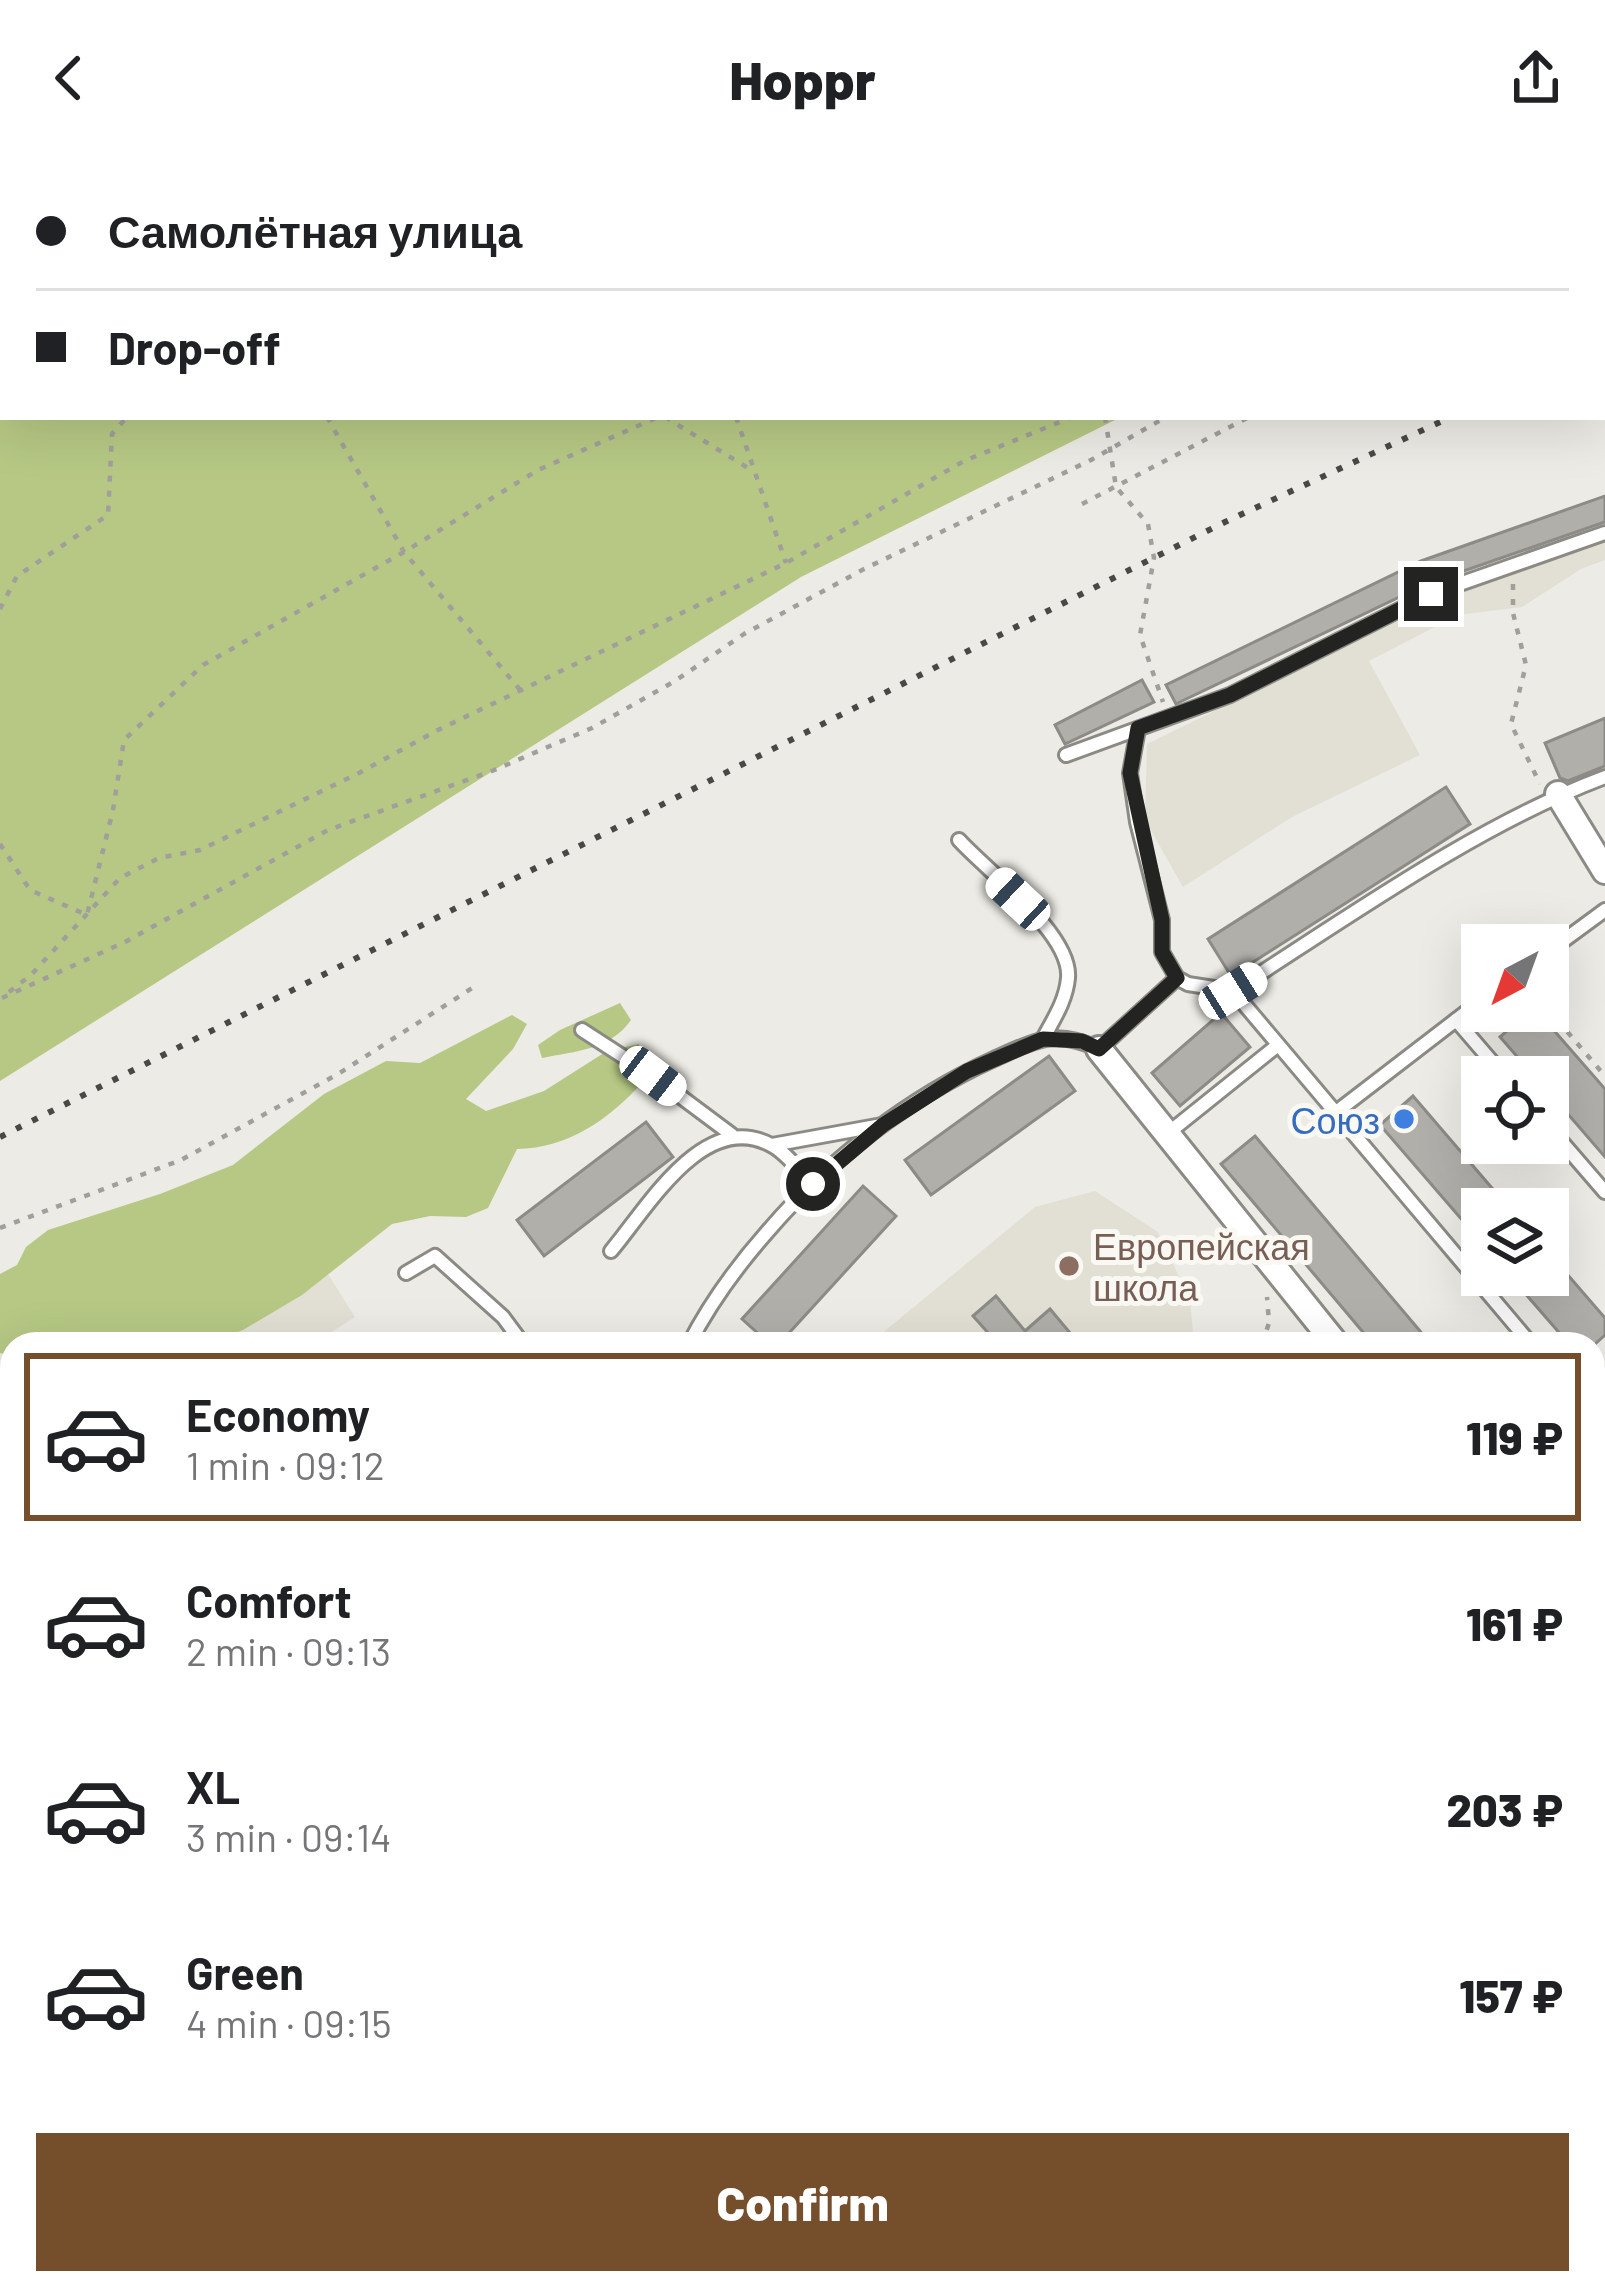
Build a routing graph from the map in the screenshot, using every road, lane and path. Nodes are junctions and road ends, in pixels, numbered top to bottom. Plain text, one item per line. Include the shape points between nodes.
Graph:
1 (124, 420) edge
2 (329, 420) edge
3 (655, 420) edge
4 (667, 420) edge
5 (737, 420) edge
6 (1065, 420) edge
7 (1106, 420) edge
8 (1161, 420) edge
9 (1244, 420) edge
10 (1112, 448) junction
11 (754, 471) junction
12 (1116, 487) junction
13 (1082, 504) dead end
14 (1605, 532) edge
15 (404, 552) junction
16 (786, 563) junction
17 (1514, 565) junction
18 (0, 609) edge
19 (521, 692) junction
20 (1166, 720) junction
21 (1138, 728) junction
22 (1066, 755) dead end
23 (1605, 777) edge
24 (1553, 797) junction
25 (959, 840) dead end
26 (0, 844) edge
27 (1605, 871) edge
28 (1605, 910) edge
29 (87, 916) junction
30 (1569, 937) edge
31 (1177, 978) junction
32 (478, 985) dead end
33 (1233, 991) junction
34 (1, 999) edge
35 (1461, 1016) edge
36 (1456, 1020) junction
37 (582, 1030) dead end
38 (1567, 1032) edge
39 (1043, 1039) junction
40 (1278, 1045) junction
41 (1099, 1049) junction
42 (1487, 1056) edge
43 (1605, 1076) edge
44 (1335, 1113) junction
45 (883, 1125) junction
46 (1168, 1134) junction
47 (732, 1135) junction
48 (772, 1145) junction
49 (1569, 1150) edge
50 (813, 1184) junction
51 (1605, 1192) edge
52 (0, 1228) edge
53 (611, 1251) dead end
54 (1263, 1254) junction
55 (406, 1273) dead end
56 (514, 1332) edge
57 (697, 1332) edge
58 (1266, 1332) edge
59 (1326, 1332) edge
60 (1521, 1332) edge

1 - 18 path via 112,434 108,515 17,575
2 - 15 path
3 - 15 path via 538,470
4 - 11 path
5 - 11 path
6 - 16 path via 964,461
7 - 10 path
8 - 10 path
9 - 12 path
10 - 12 path
10 - 34 path via 743,634 592,728 328,830 125,942
11 - 16 path
12 - 13 path
12 - 20 path via 1148,524 1154,558 1140,635
14 - 17 lane
15 - 19 path
15 - 29 path via 203,665 124,740
16 - 19 path
17 - 20 lane via 1431,594
17 - 24 path via 1513,613 1526,665 1511,724
19 - 29 path via 200,850 120,878
20 - 21 lane
21 - 22 lane
21 - 31 lane via 1132,789 1162,952
23 - 24 lane
24 - 27 street
24 - 33 lane
25 - 39 lane via 1065,956 1065,992
26 - 29 path via 30,890
28 - 30 lane
29 - 34 path
31 - 33 lane
31 - 41 lane
32 - 52 path via 181,1160
33 - 40 lane
35 - 36 lane
36 - 42 lane
36 - 44 lane
37 - 47 lane
38 - 43 path
39 - 41 lane
39 - 45 lane via 967,1071
40 - 44 lane
40 - 46 lane
41 - 46 street
44 - 60 lane
45 - 48 lane
45 - 50 lane
46 - 54 street
47 - 48 lane
47 - 53 lane via 695,1151
48 - 50 lane
49 - 51 lane
50 - 57 lane via 732,1276
54 - 58 path
54 - 59 street
55 - 56 lane via 435,1256

